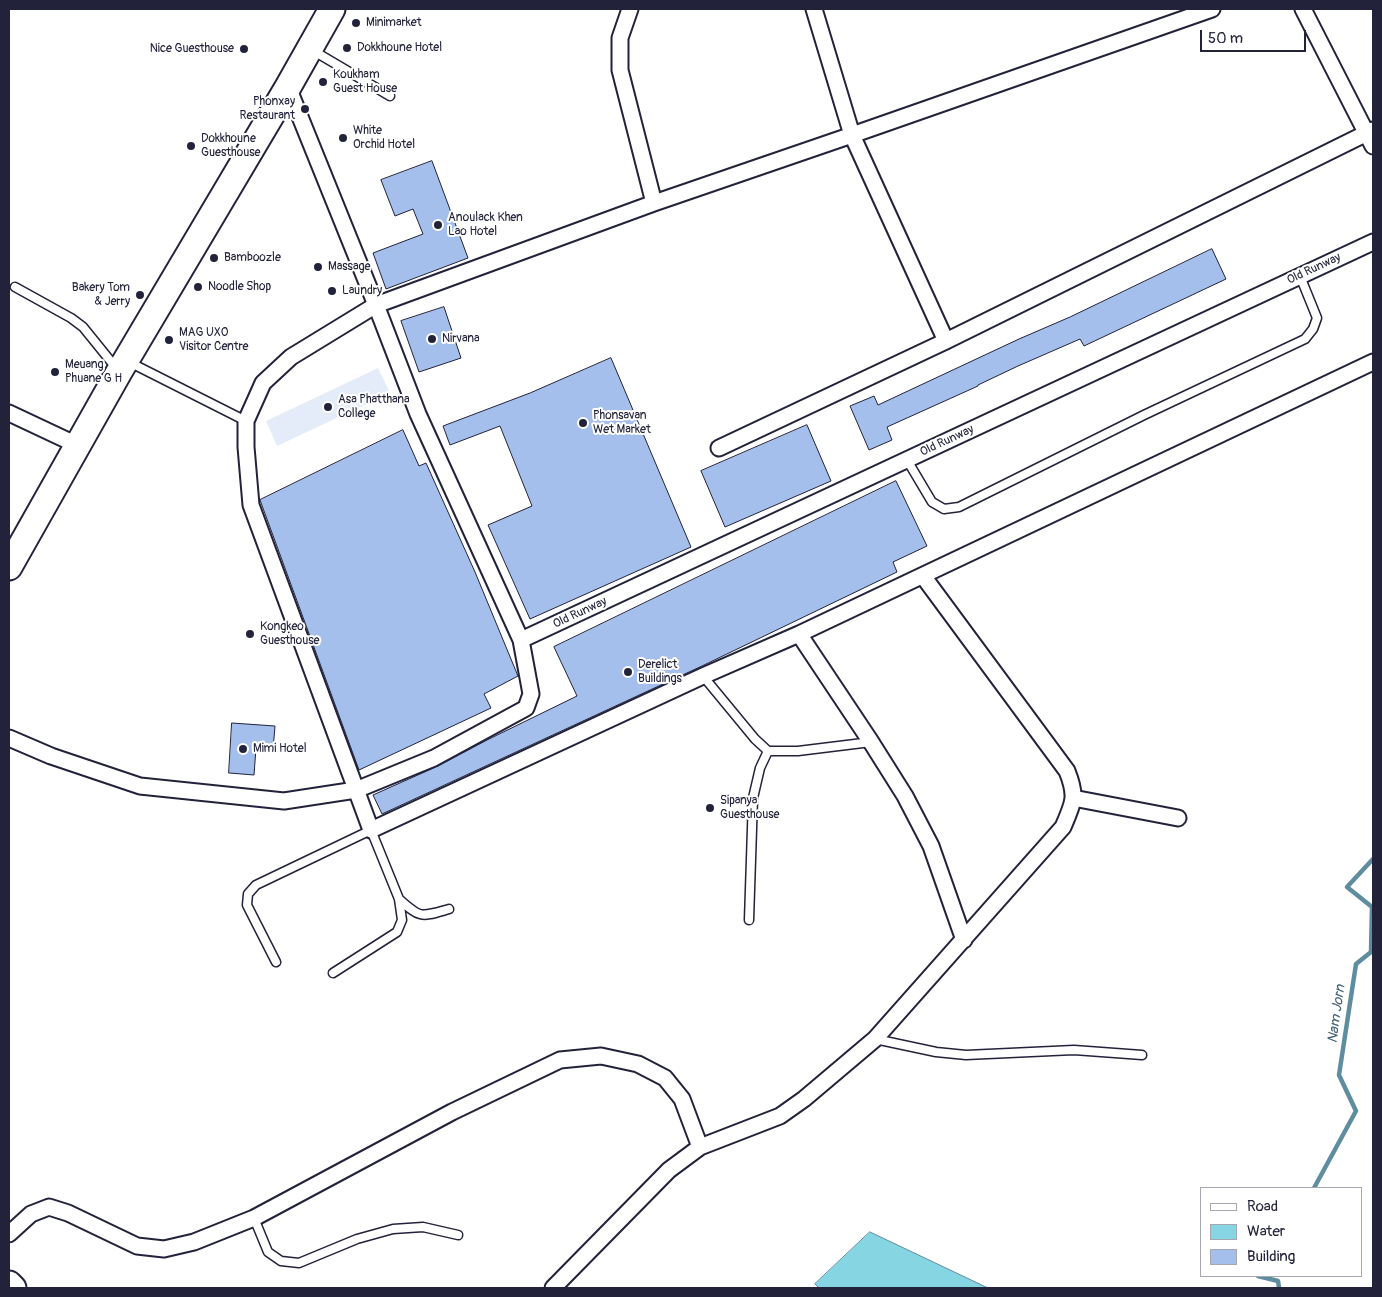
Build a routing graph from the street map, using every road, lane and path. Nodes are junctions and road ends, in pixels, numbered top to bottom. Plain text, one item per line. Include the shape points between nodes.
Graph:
1 (332, 9) edge
2 (630, 9) edge
3 (814, 9) edge
4 (1212, 9) edge
5 (1303, 9) edge
6 (310, 49) junction
7 (288, 87) junction
8 (390, 96) dead end
9 (852, 135) junction
10 (1371, 137) edge
11 (654, 203) junction
12 (1373, 242) edge
13 (1300, 276) junction
14 (15, 287) dead end
15 (376, 305) junction
16 (946, 341) junction
17 (1373, 362) edge
18 (122, 366) junction
19 (9, 413) edge
20 (246, 421) junction
21 (77, 445) junction
22 (719, 448) dead end
23 (907, 460) junction
24 (9, 567) edge
25 (923, 576) junction
26 (799, 634) junction
27 (521, 640) junction
28 (703, 676) junction
29 (9, 738) edge
30 (871, 742) junction
31 (768, 751) junction
32 (356, 790) junction
33 (1073, 798) junction
34 (1178, 818) dead end
35 (371, 830) junction
36 (399, 899) junction
37 (449, 909) dead end
38 (749, 920) dead end
39 (964, 940) junction
40 (276, 962) dead end
41 (333, 973) dead end
42 (875, 1039) junction
43 (1142, 1055) dead end
44 (700, 1147) junction
45 (254, 1218) junction
46 (9, 1234) edge
47 (458, 1234) dead end
48 (9, 1284) edge
49 (13, 1288) edge
50 (553, 1288) edge

1 - 6 highway
2 - 11 street via 620,38 620,70
3 - 9 street
4 - 9 street
5 - 10 street
6 - 7 highway
6 - 8 lane
7 - 15 street
7 - 18 highway
9 - 11 street
9 - 16 street
10 - 16 street
11 - 15 street
12 - 13 street, Old Runway
13 - 23 street, Old Runway
13 - 23 lane via 1317,318 1305,338 959,506 944,508 932,502
14 - 18 lane via 71,318
15 - 20 street via 291,357 263,383
15 - 27 street via 418,414
16 - 22 street
17 - 25 street
18 - 20 lane
18 - 21 highway
19 - 21 street
20 - 32 street via 251,505
21 - 24 highway
23 - 27 street, Old Runway
25 - 26 street
25 - 33 street via 1067,771
26 - 28 street
26 - 30 street
27 - 32 street via 531,694 526,708 434,758
28 - 31 lane
28 - 35 street
29 - 32 street via 140,786 284,801
30 - 31 lane via 798,751
30 - 39 street via 905,796 930,846
31 - 38 lane via 753,798
32 - 35 street
33 - 34 street
33 - 39 street via 1063,827
35 - 36 lane
35 - 40 lane via 256,885 248,894 247,905
36 - 37 lane via 417,914 427,915
36 - 41 lane via 402,920 397,932
39 - 42 street
42 - 43 lane via 966,1056 1074,1050
42 - 44 street via 780,1116
44 - 45 street via 682,1099 665,1078 638,1064 601,1056 560,1060 452,1112
44 - 50 street via 669,1170
45 - 46 street via 194,1242 164,1248 137,1246 49,1207 31,1214
45 - 47 lane via 268,1252 282,1261 299,1263 357,1239 393,1229 423,1227
48 - 49 highway

